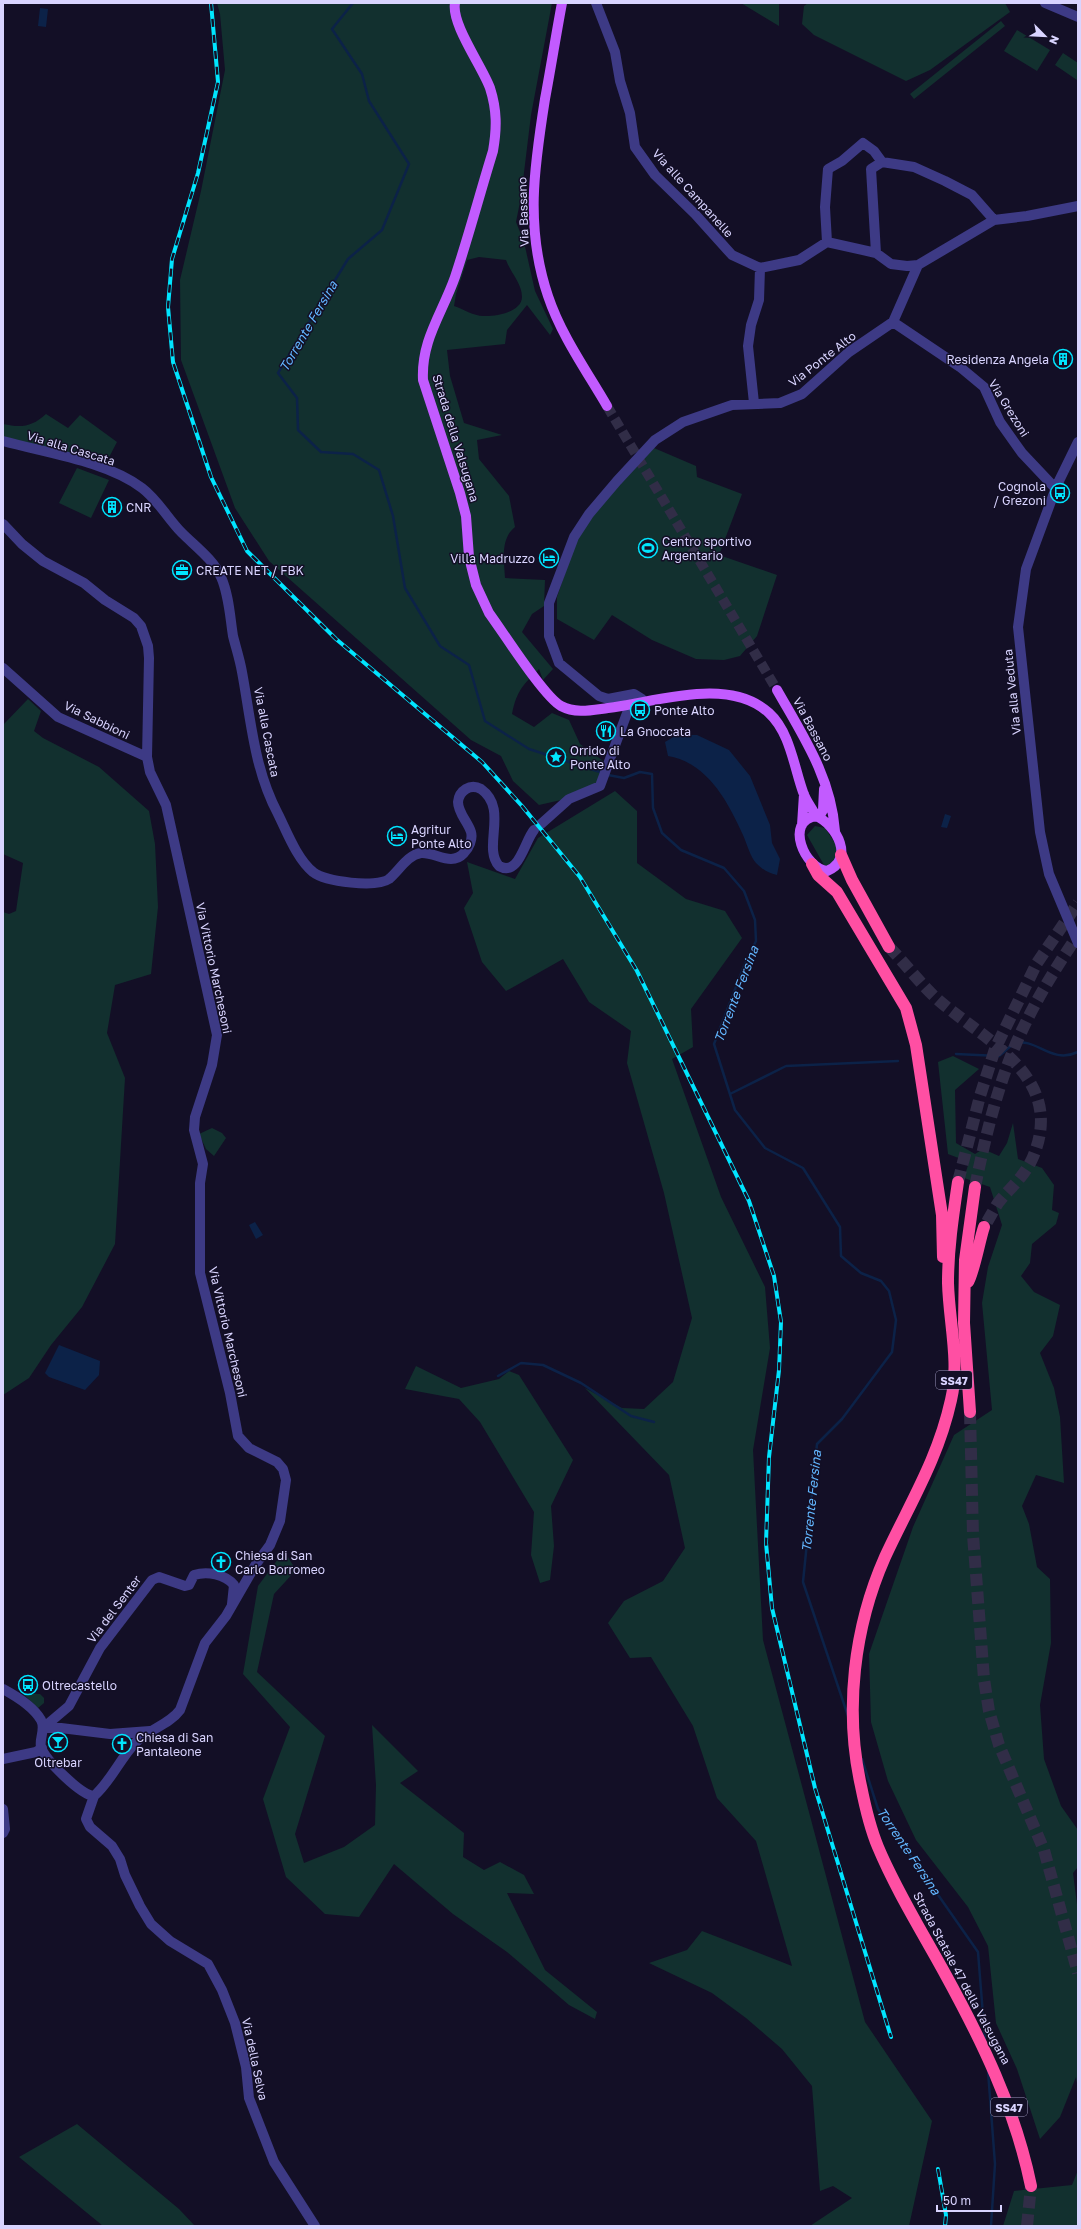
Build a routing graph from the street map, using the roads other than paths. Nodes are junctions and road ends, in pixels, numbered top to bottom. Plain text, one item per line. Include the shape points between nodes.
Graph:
1 (455, 3) edge
2 (562, 3) edge
3 (596, 3) edge
4 (1045, 3) edge
5 (1078, 17) edge
6 (882, 162) junction
7 (1078, 206) edge
8 (994, 220) junction
9 (827, 242) junction
10 (876, 253) junction
11 (918, 265) junction
12 (760, 268) junction
13 (893, 322) junction
14 (754, 403) junction
15 (607, 406) tunnel mouth
16 (3, 441) edge
17 (1078, 442) edge
18 (1056, 489) junction
19 (3, 524) edge
20 (3, 668) edge
21 (777, 690) tunnel mouth
22 (642, 703) junction
23 (630, 705) junction
24 (147, 757) junction
25 (824, 780) junction
26 (804, 794) junction
27 (818, 817) junction
28 (802, 825) junction
29 (835, 831) junction
30 (841, 855) junction
31 (812, 864) junction
32 (1078, 943) edge
33 (889, 946) tunnel mouth
34 (958, 1182) tunnel mouth
35 (975, 1187) tunnel mouth
36 (984, 1227) tunnel mouth
37 (948, 1284) junction
38 (965, 1286) junction
39 (970, 1412) tunnel mouth
40 (232, 1608) junction
41 (3, 1689) edge
42 (43, 1728) junction
43 (150, 1731) junction
44 (42, 1748) junction
45 (3, 1759) edge
46 (94, 1796) junction
47 (3, 1809) edge
48 (3, 1833) edge
49 (1031, 2186) tunnel mouth
50 (314, 2226) edge

1 - 23 main road, Strada della Valsugana via 456,18 489,86 497,117 496,130 493,151 455,276 425,349 423,380 466,516 469,557 476,585 489,613 545,691 560,706 582,711
2 - 15 main road, Via Bassano via 535,160 533,192 536,248 556,317
3 - 12 street, Via alle Campanelle via 615,52 620,81 630,113 635,147 655,175 732,255
4 - 5 street
6 - 8 street via 914,167 945,180 972,195
6 - 9 street via 874,151 863,143 828,169 825,207
6 - 10 street via 871,169
7 - 8 street
8 - 11 street
9 - 10 street
9 - 12 street via 799,260
10 - 11 street via 891,264
11 - 13 street
12 - 14 street via 759,300 748,346
13 - 14 street, Via Ponte Alto via 849,352 802,394 780,403
13 - 18 street, Via Grezoni via 960,367 984,387 1004,428 1022,453
14 - 22 street, Via Ponte Alto via 732,405 696,416 655,440 589,514 574,537 548,603 549,636 556,659 602,698 634,694 642,699
16 - 23 street, Via alla Cascata via 87,463 140,487 214,566 225,590 264,784 294,845 306,866 313,872 334,880 377,883 388,879 416,855 428,854 449,859 459,857 466,852 471,842 471,832 458,806 460,796 468,788 479,788 483,791 493,810 496,823 493,854 499,866 507,869 514,866 541,823 569,799 597,788 603,781
17 - 18 street, Via alla Veduta
18 - 32 street, Via alla Veduta via 1026,569 1018,627 1040,832 1049,874
19 - 24 street, Via Vittorio Marchesoni via 43,561 84,583 134,618 141,626 149,658
20 - 24 street, Via Sabbioni via 58,717
21 - 25 main road, Via Bassano via 810,747
22 - 23 main road, Strada della Valsugana
22 - 26 main road, Strada della Valsugana via 713,693 753,702 769,713 780,727
24 - 40 street, Via Vittorio Marchesoni via 150,772 166,805 217,1035 212,1065 195,1117 194,1130 203,1164 200,1183 200,1273 229,1385 238,1436 249,1448 277,1462 283,1469 286,1480 280,1521 275,1533
25 - 27 main road, Via Bassano via 823,810
25 - 29 main road, Via Bassano via 833,807
26 - 27 main road, Strada della Valsugana
26 - 28 main road, Strada della Valsugana
27 - 28 main road via 806,820
27 - 29 main road, Strada della Valsugana
28 - 31 main road, Strada della Valsugana via 800,841
29 - 30 main road
30 - 31 main road via 837,865 827,871 820,870
30 - 33 highway
31 - 37 highway via 818,875 837,892 906,1008 916,1045 942,1215 944,1268
34 - 37 highway, Strada Statale 47 della Valsugana / SS47
35 - 38 highway, SS47 via 965,1260
36 - 38 highway via 972,1277
37 - 49 highway, Strada Statale 47 della Valsugana / SS47 via 954,1376 952,1396 934,1458 886,1555 864,1614 856,1660 854,1726 861,1786 877,1845 1002,2087 1018,2134
38 - 39 highway, SS47 via 964,1323
40 - 42 street, Via del Senter via 234,1585 230,1579 204,1572 194,1575 189,1585 185,1586 159,1577 152,1580 100,1648 69,1706
40 - 43 street, Via Vittorio Marchesoni via 205,1643 180,1710 175,1717
41 - 42 street via 28,1706 38,1716
42 - 43 street, Via Vittorio Marchesoni via 110,1734
42 - 44 street
43 - 46 street, Via Vittorio Marchesoni via 135,1743 102,1789
44 - 45 street via 36,1752
44 - 46 street via 46,1756 80,1791 87,1796
46 - 50 street, Via della Selva via 86,1819 90,1827 112,1846 151,1924 170,1942 208,1964 222,1990 235,2023 244,2060 249,2098 274,2162
47 - 48 street

